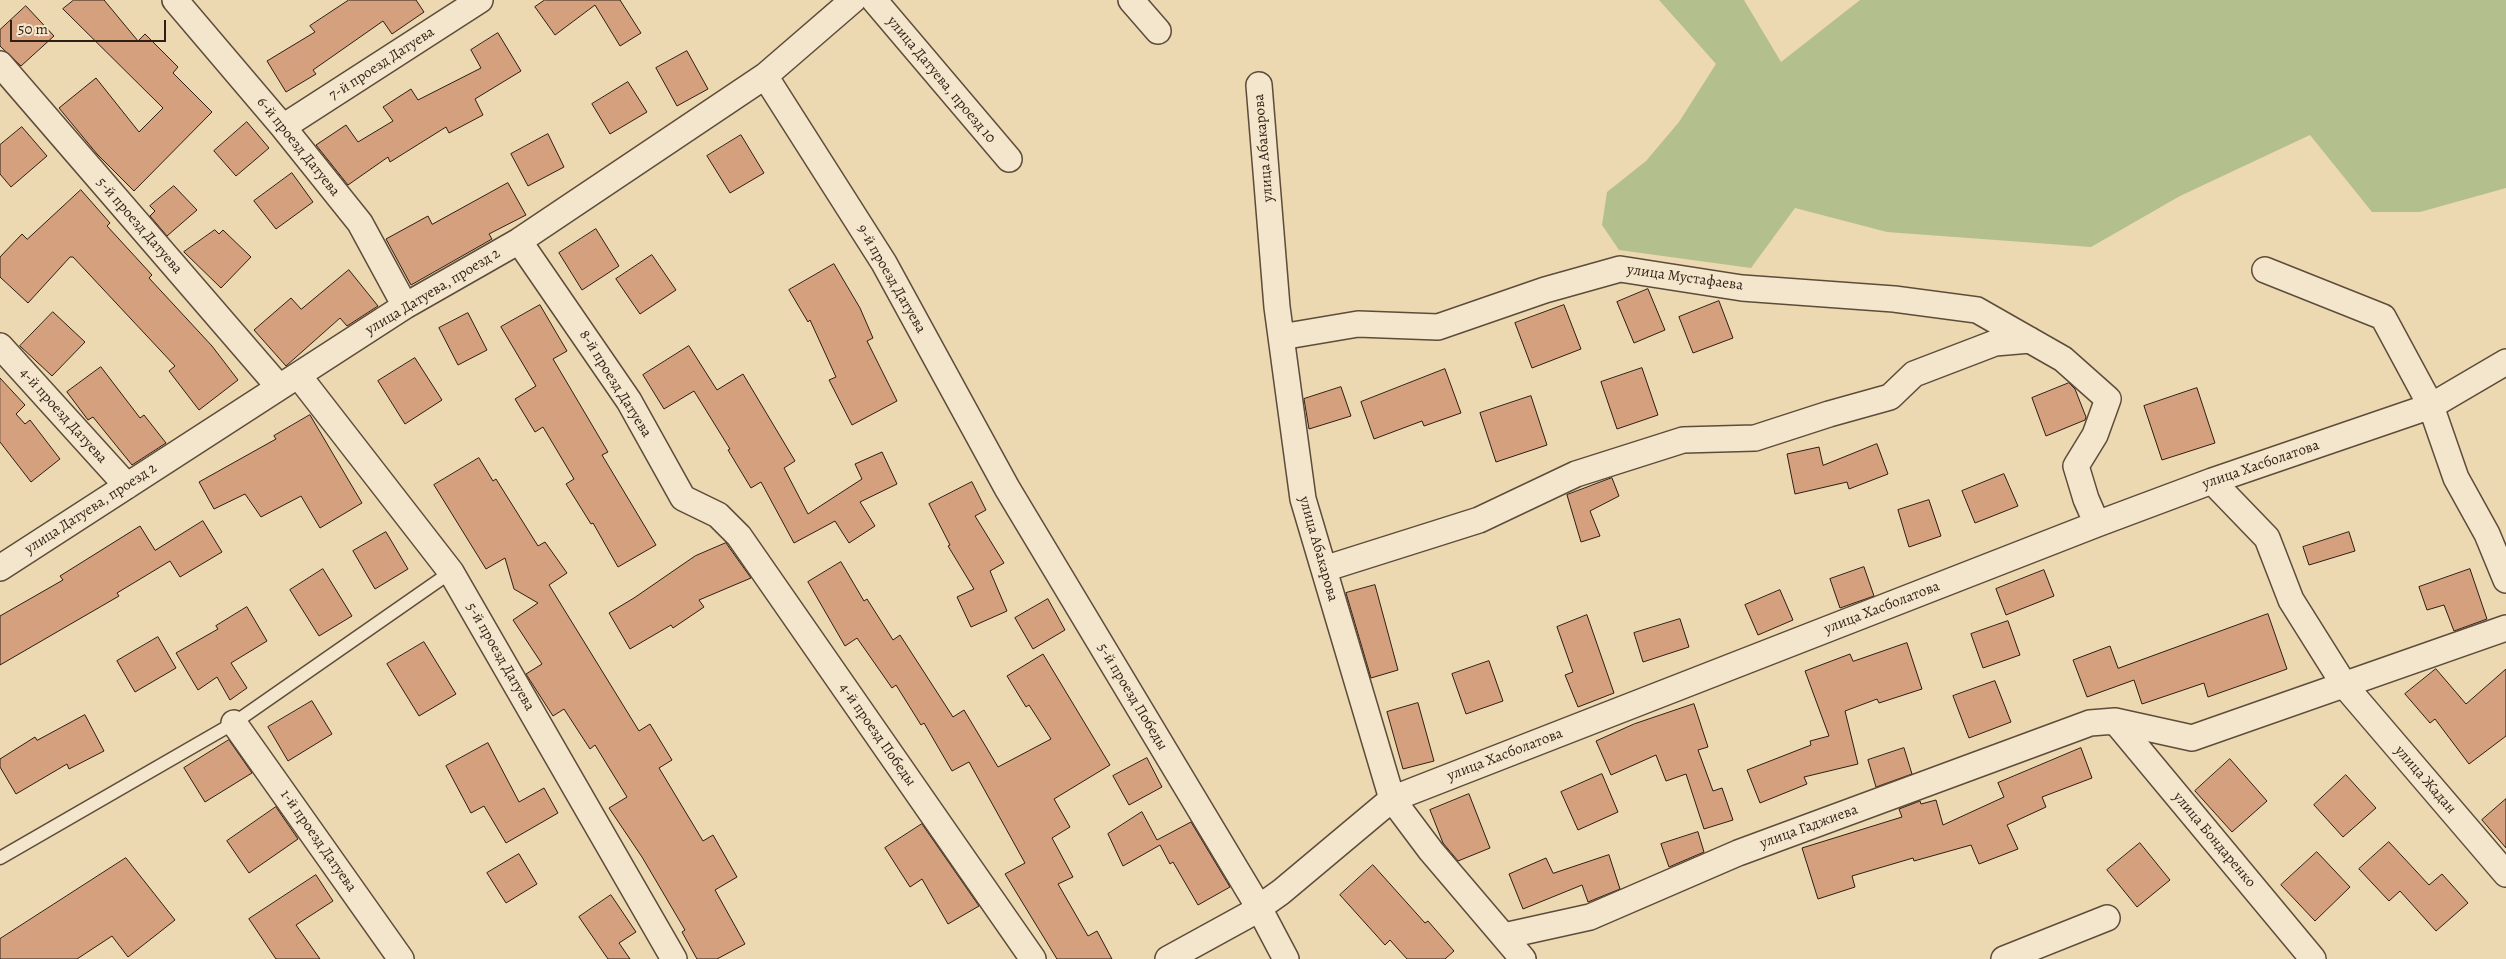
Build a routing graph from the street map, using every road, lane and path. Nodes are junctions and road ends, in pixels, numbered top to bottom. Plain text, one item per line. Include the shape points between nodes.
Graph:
1 (175, 0) edge
2 (480, 0) edge
3 (852, 0) edge
4 (874, 0) edge
5 (1131, 0) edge
6 (1158, 31) dead end
7 (0, 64) edge
8 (765, 76) junction
9 (1259, 85) dead end
10 (283, 127) junction
11 (1009, 159) dead end
12 (519, 241) junction
13 (2265, 270) dead end
14 (405, 306) junction
15 (1281, 337) junction
16 (2030, 340) junction
17 (0, 346) edge
18 (2506, 362) edge
19 (289, 381) junction
20 (2431, 406) junction
21 (2212, 481) junction
22 (127, 486) junction
23 (1007, 488) joint
24 (718, 515) joint
25 (2097, 524) junction
26 (0, 568) edge
27 (1324, 569) junction
28 (450, 572) junction
29 (2506, 580) edge
30 (2506, 628) edge
31 (2345, 686) junction
32 (2115, 721) junction
33 (234, 723) junction
34 (1392, 799) junction
35 (0, 858) edge
36 (2506, 874) edge
37 (1258, 906) junction
38 (2107, 918) dead end
39 (1504, 936) junction
40 (401, 959) edge
41 (674, 959) edge
42 (1033, 959) edge
43 (1168, 959) edge
44 (1286, 959) edge
45 (1523, 959) edge
46 (2004, 959) edge
47 (2313, 959) edge

1 - 10 street, 6-й проезд Датуева
2 - 10 street, 7-й проезд Датуева
3 - 8 street, улица Датуева, проезд 2
4 - 11 street, улица Датуева, проезд 10
5 - 6 street
7 - 19 street, 5-й проезд Датуева
8 - 12 street, улица Датуева, проезд 2
8 - 23 street, 9-й проезд Датуева via 884,263
9 - 15 street, улица Абакарова
10 - 14 street, 6-й проезд Датуева via 360,223
12 - 14 street, улица Датуева, проезд 2
12 - 24 street, 8-й проезд Датуева via 629,400 683,498
13 - 20 street via 2383,317
14 - 19 street, улица Датуева, проезд 2
15 - 16 street, улица Мустафаева via 1358,324 1438,327 1545,290 1620,269 1742,288 1894,299 1977,310
15 - 27 street, улица Абакарова via 1303,499
16 - 25 street, улица Мустафаева via 2064,360 2108,399 2096,435 2076,466
16 - 27 street via 1995,343 1914,374 1890,397 1755,438 1683,440 1576,474 1479,520
17 - 22 street, 4-й проезд Датуева
18 - 20 street, улица Хасболатова
19 - 22 street, улица Датуева, проезд 2
19 - 28 street, 5-й проезд Датуева
20 - 21 street, улица Хасболатова
20 - 29 street via 2456,478 2487,534
21 - 25 street, улица Хасболатова
21 - 31 street, улица Жадан via 2267,538 2291,600
22 - 26 street, улица Датуева, проезд 2
23 - 37 street, 5-й проезд Победы
24 - 42 street, 4-й проезд Победы via 739,536
25 - 34 street, улица Хасболатова
27 - 34 street, улица Абакарова
28 - 33 lane
28 - 41 street, 5-й проезд Датуева
30 - 31 street, улица Гаджиева
31 - 32 street, улица Гаджиева via 2192,738
31 - 36 street, улица Жадан
32 - 39 street, улица Гаджиева via 2090,723 1738,853 1590,917
32 - 47 street, улица Бондаренко
33 - 35 lane
33 - 40 street, 1-й проезд Датуева
34 - 37 street, улица Хасболатова via 1281,892
34 - 39 street, улица Абакарова via 1431,851
37 - 43 street, улица Хасболатова via 1250,914
37 - 44 street, 5-й проезд Победы
38 - 46 street
39 - 45 street, улица Абакарова

